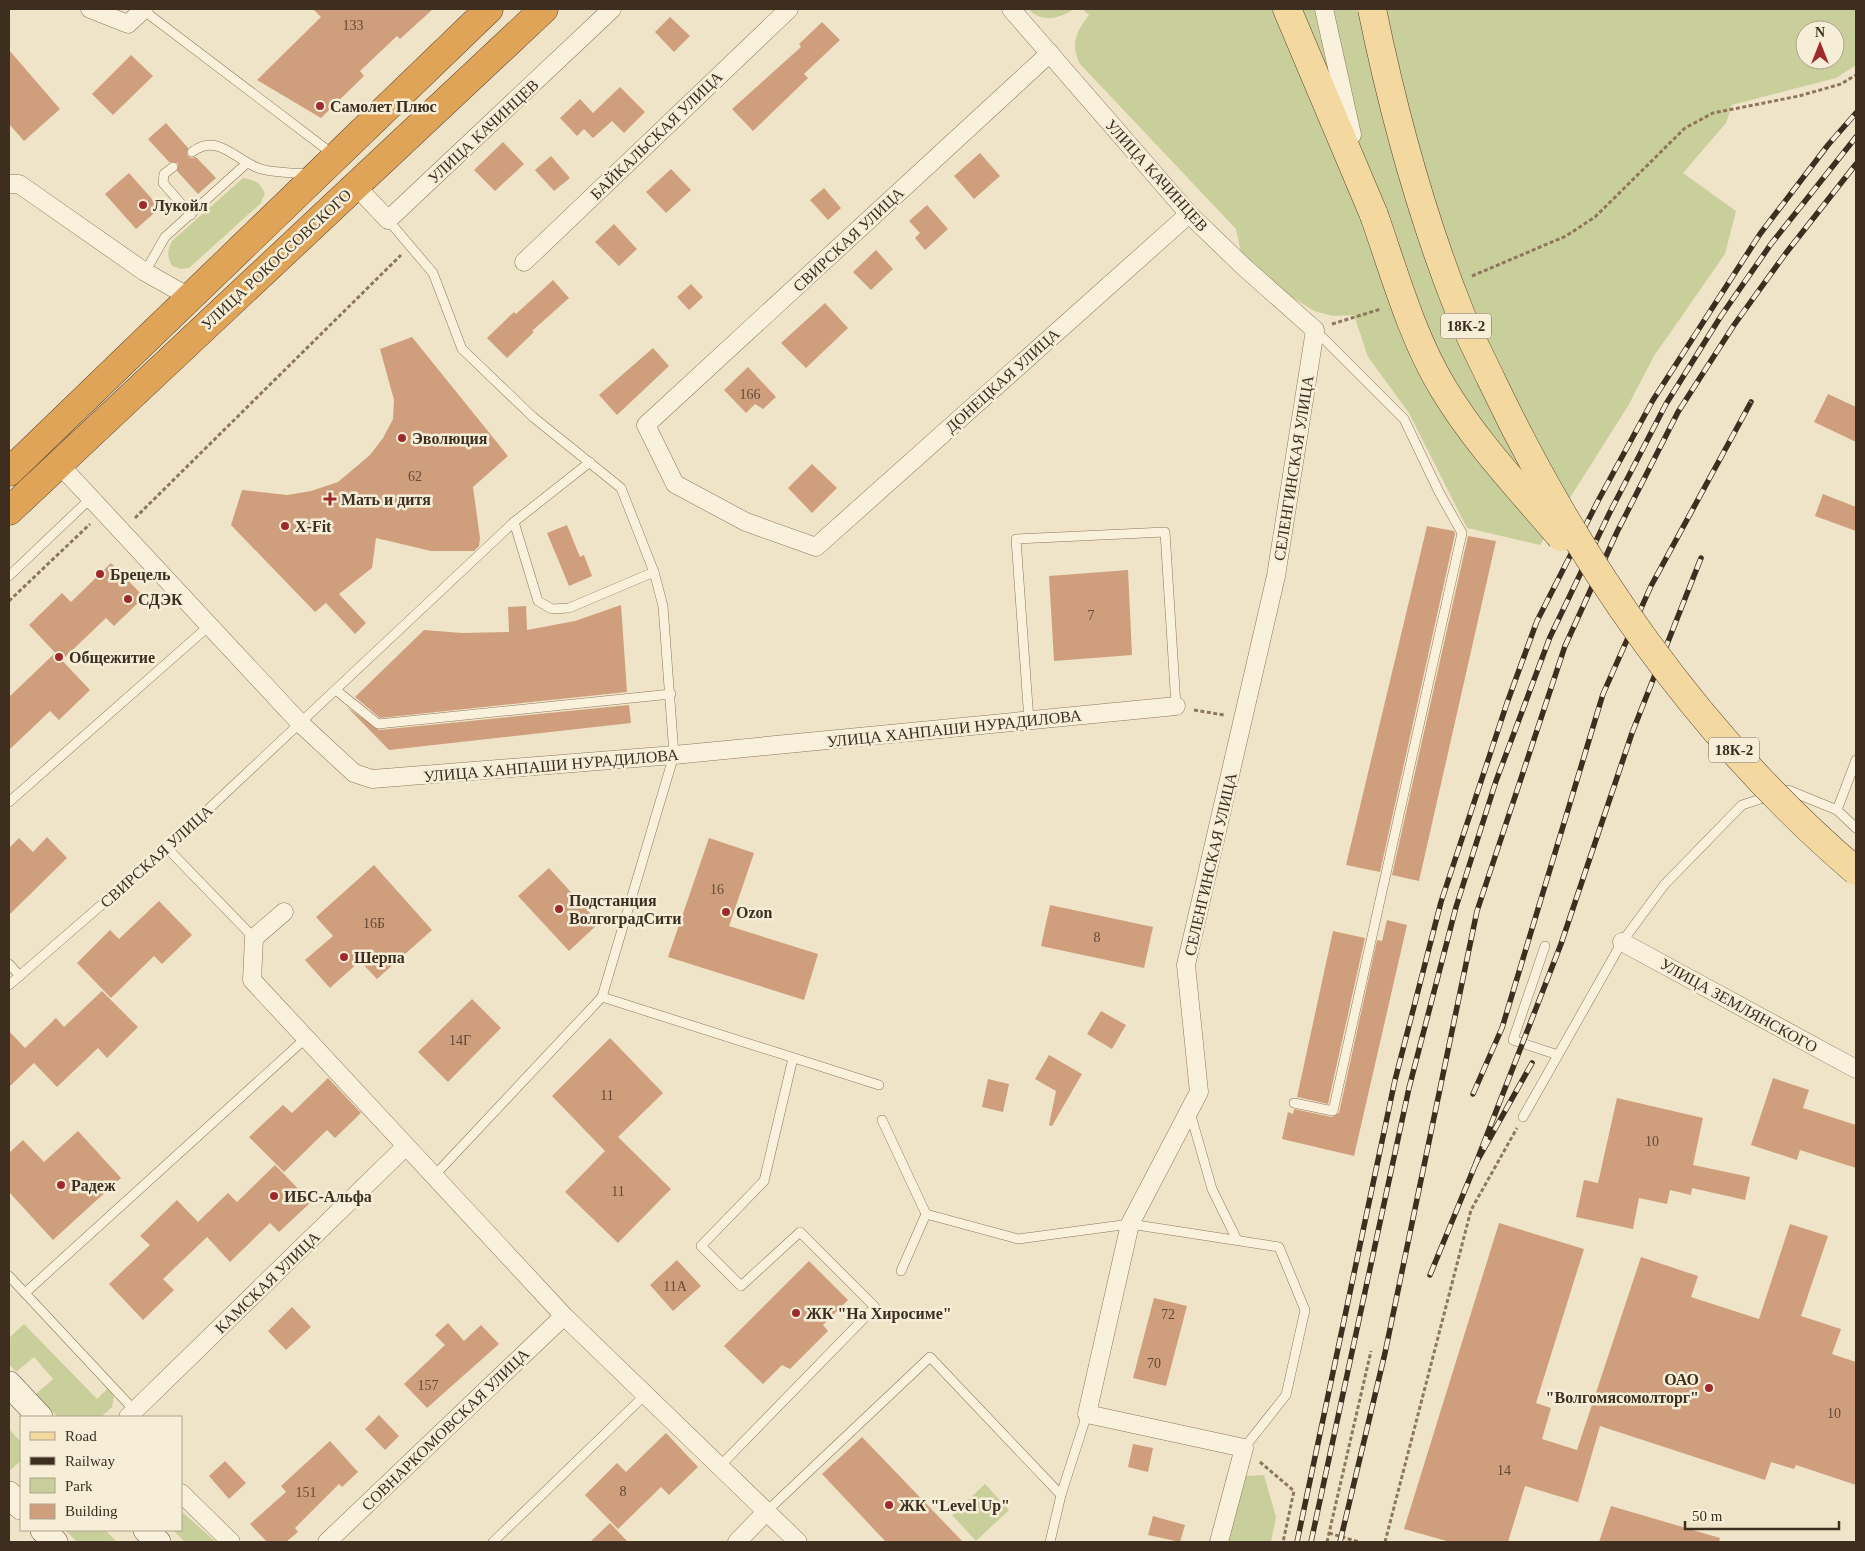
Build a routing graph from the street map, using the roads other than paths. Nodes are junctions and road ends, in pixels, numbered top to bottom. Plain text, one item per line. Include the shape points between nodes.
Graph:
1 (90, 9) edge
2 (144, 9) edge
3 (489, 9) edge
4 (544, 9) edge
5 (612, 9) edge
6 (789, 9) edge
7 (1011, 9) edge
8 (1287, 9) edge
9 (1324, 9) edge
10 (1372, 9) edge
11 (1050, 53) junction
12 (192, 152) dead end
13 (247, 163) junction
14 (328, 166) junction
15 (173, 167) dead end
16 (9, 184) edge
17 (355, 185) junction
18 (1189, 214) junction
19 (191, 215) junction
20 (1374, 215) junction
21 (388, 220) junction
22 (524, 262) dead end
23 (145, 272) junction
24 (191, 298) junction
25 (1315, 330) junction
26 (590, 462) junction
27 (58, 463) junction
28 (9, 472) edge
29 (91, 498) junction
30 (9, 511) edge
31 (514, 522) junction
32 (816, 547) joint
33 (654, 572) junction
34 (9, 576) edge
35 (1627, 614) junction
36 (210, 625) junction
37 (337, 691) junction
38 (671, 694) junction
39 (1176, 706) joint
40 (1029, 721) junction
41 (300, 722) junction
42 (674, 755) junction
43 (1856, 760) edge
44 (9, 802) edge
45 (1838, 810) junction
46 (1856, 828) edge
47 (167, 848) junction
48 (1856, 871) edge
49 (284, 912) dead end
50 (254, 938) junction
51 (1622, 942) junction
52 (1545, 946) dead end
53 (9, 964) edge
54 (20, 976) junction
55 (9, 986) edge
56 (602, 997) junction
57 (306, 1038) junction
58 (1558, 1055) junction
59 (793, 1058) junction
60 (1856, 1069) edge
61 (878, 1086) dead end
62 (1294, 1103) dead end
63 (1190, 1111) junction
64 (1523, 1117) road end
65 (882, 1120) dead end
66 (406, 1146) junction
67 (434, 1176) junction
68 (926, 1214) junction
69 (1130, 1224) junction
70 (1237, 1240) junction
71 (901, 1271) dead end
72 (9, 1276) edge
73 (25, 1293) junction
74 (564, 1316) junction
75 (9, 1384) edge
76 (646, 1394) junction
77 (131, 1414) edge
78 (1087, 1414) junction
79 (39, 1416) edge
80 (1244, 1448) junction
81 (720, 1466) junction
82 (9, 1494) edge
83 (182, 1494) edge
84 (1061, 1495) junction
85 (20, 1506) edge
86 (767, 1511) junction
87 (44, 1531) edge
88 (147, 1531) edge
89 (55, 1542) edge
90 (158, 1542) edge
91 (231, 1542) edge
92 (327, 1542) edge
93 (493, 1542) edge
94 (737, 1542) edge
95 (798, 1542) edge
96 (1050, 1542) edge
97 (1219, 1542) edge

1 - 2 street via 128,24
2 - 14 lane
3 - 14 highway, УЛИЦА РОКОССОВСКОГО
4 - 17 highway, УЛИЦА РОКОССОВСКОГО
5 - 21 street, УЛИЦА КАЧИНЦЕВ
6 - 22 street, БАЙКАЛЬСКАЯ УЛИЦА
7 - 11 street, УЛИЦА КАЧИНЦЕВ
8 - 20 main road, 18К-2
9 - 20 street via 1342,97
10 - 35 main road, 18К-2, bridge via 1391,100 1419,201 1459,311 1511,422 1567,523
11 - 18 street, УЛИЦА КАЧИНЦЕВ
11 - 32 street, СВИРСКАЯ УЛИЦА via 646,425 675,484 746,522
12 - 13 lane via 202,144 218,146
13 - 14 lane via 274,171
13 - 19 lane
14 - 24 highway, УЛИЦА РОКОССОВСКОГО
15 - 19 lane via 164,174 163,183
16 - 23 street via 19,184
17 - 21 street
17 - 27 highway, УЛИЦА РОКОССОВСКОГО
18 - 25 street, УЛИЦА КАЧИНЦЕВ
18 - 32 street, ДОНЕЦКАЯ УЛИЦА
19 - 23 lane via 159,244
20 - 35 main road, 18К-2, bridge via 1415,329 1442,387 1477,439
21 - 26 lane via 433,273 462,349 534,417
23 - 24 street
24 - 28 highway, УЛИЦА РОКОССОВСКОГО
25 - 62 lane via 1404,419 1462,533 1332,1112
25 - 63 street, СЕЛЕНГИНСКАЯ УЛИЦА via 1276,576 1186,965 1199,1092
26 - 31 lane, СВИРСКАЯ УЛИЦА
26 - 33 lane via 621,488
27 - 29 street, УЛИЦА ХАНПАШИ НУРАДИЛОВА
27 - 30 highway, УЛИЦА РОКОССОВСКОГО
29 - 34 lane
29 - 36 street, УЛИЦА ХАНПАШИ НУРАДИЛОВА
31 - 33 lane via 538,601 552,609 569,608
31 - 37 lane, СВИРСКАЯ УЛИЦА
33 - 38 lane via 663,606
35 - 48 main road, 18К-2, bridge via 1683,690 1745,764 1819,839
36 - 41 street, УЛИЦА ХАНПАШИ НУРАДИЛОВА
36 - 44 lane
37 - 38 lane via 378,724
37 - 41 lane, СВИРСКАЯ УЛИЦА
38 - 42 lane
39 - 40 street, УЛИЦА ХАНПАШИ НУРАДИЛОВА
39 - 40 lane via 1164,532 1016,539
40 - 42 street, УЛИЦА ХАНПАШИ НУРАДИЛОВА
41 - 42 street, УЛИЦА ХАНПАШИ НУРАДИЛОВА via 354,774 372,779
41 - 47 lane, СВИРСКАЯ УЛИЦА
42 - 56 lane
43 - 45 lane
45 - 46 lane
45 - 51 lane via 1788,790 1742,805 1664,885
47 - 50 lane
47 - 54 lane, СВИРСКАЯ УЛИЦА
49 - 50 street
50 - 57 street via 252,980
51 - 58 lane
51 - 60 street, УЛИЦА ЗЕМЛЯНСКОГО
52 - 58 lane via 1512,1040
53 - 54 lane
54 - 55 lane, СВИРСКАЯ УЛИЦА
56 - 59 lane
56 - 67 lane
57 - 66 street
57 - 73 lane
58 - 64 lane
59 - 61 lane
59 - 81 lane via 764,1181 701,1246 741,1286 800,1232 875,1307
63 - 69 street, СЕЛЕНГИНСКАЯ УЛИЦА
63 - 70 lane via 1212,1189
65 - 68 lane
66 - 67 street
66 - 77 street, КАМСКАЯ УЛИЦА
67 - 74 street
68 - 69 lane via 1018,1239
68 - 71 lane
69 - 70 lane
69 - 78 street, СЕЛЕНГИНСКАЯ УЛИЦА
70 - 80 lane via 1279,1247 1305,1310 1286,1395
72 - 73 lane
73 - 77 lane
74 - 76 street
74 - 92 street, СОВНАРКОМОВСКАЯ УЛИЦА
75 - 79 main road
76 - 81 street
76 - 93 lane
78 - 80 street
78 - 84 lane
80 - 97 street
81 - 86 street
82 - 85 main road
83 - 91 street
84 - 86 lane via 930,1357
84 - 96 lane
86 - 94 street
86 - 95 street
87 - 89 main road
88 - 90 main road

